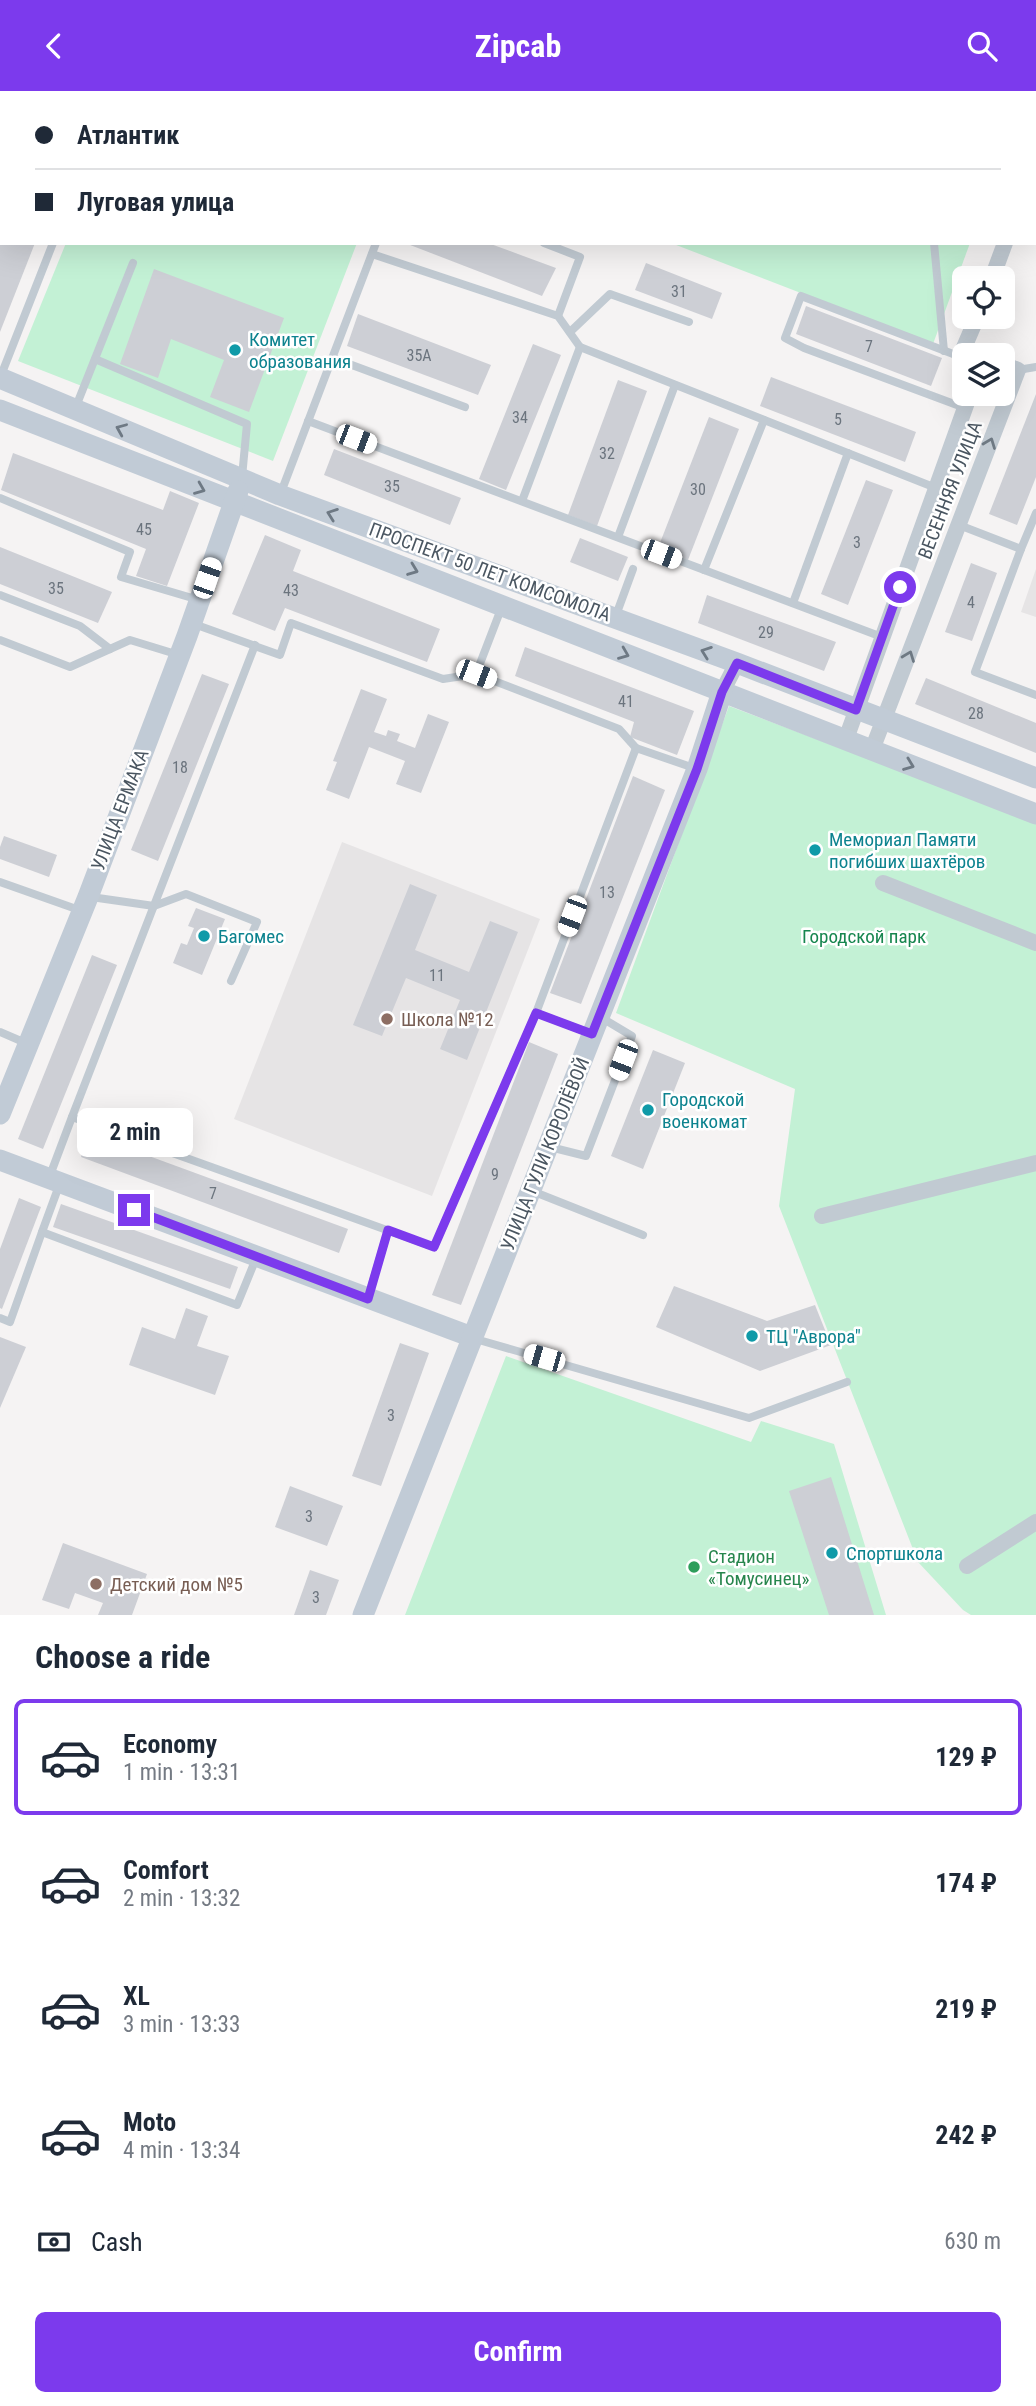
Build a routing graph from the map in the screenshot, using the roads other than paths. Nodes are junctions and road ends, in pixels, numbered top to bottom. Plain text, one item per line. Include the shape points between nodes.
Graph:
1 (52, 245) edge
2 (375, 245) edge
3 (549, 245) edge
4 (934, 245) edge
5 (1004, 245) edge
6 (372, 254) junction
7 (133, 263) dead end
8 (996, 266) edge
9 (558, 316) junction
10 (688, 322) dead end
11 (570, 333) junction
12 (580, 347) junction
13 (944, 351) junction
14 (952, 354) edge
15 (332, 358) junction
16 (95, 359) junction
17 (1015, 367) edge
18 (1036, 367) edge
19 (0, 378) edge
20 (675, 385) junction
21 (952, 396) edge
22 (965, 406) edge
23 (997, 406) edge
24 (465, 408) dead end
25 (75, 409) junction
26 (0, 410) edge
27 (764, 420) junction
28 (309, 421) junction
29 (848, 453) junction
30 (242, 480) junction
31 (936, 488) junction
32 (280, 495) junction
33 (0, 498) edge
34 (523, 501) junction
35 (233, 503) junction
36 (1036, 513) edge
37 (959, 525) junction
38 (618, 537) junction
39 (1021, 549) junction
40 (633, 569) dead end
41 (704, 570) junction
42 (0, 595) edge
43 (199, 600) junction
44 (793, 603) junction
45 (502, 605) junction
46 (615, 618) junction
47 (191, 623) junction
48 (882, 637) junction
49 (0, 640) edge
50 (255, 645) junction
51 (110, 649) junction
52 (179, 655) junction
53 (737, 663) junction
54 (476, 674) junction
55 (722, 692) junction
56 (1036, 695) edge
57 (856, 710) junction
58 (884, 720) junction
59 (846, 739) junction
60 (636, 747) junction
61 (872, 750) junction
62 (697, 769) junction
63 (1036, 778) edge
64 (1036, 814) edge
65 (0, 882) edge
66 (883, 883) dead end
67 (85, 904) junction
68 (154, 906) junction
69 (1036, 943) edge
70 (231, 981) dead end
71 (536, 1013) junction
72 (596, 1025) junction
73 (0, 1032) edge
74 (28, 1044) junction
75 (0, 1114) edge
76 (72, 1117) junction
77 (548, 1147) junction
78 (0, 1160) edge
79 (1036, 1163) edge
80 (55, 1180) junction
81 (530, 1191) junction
82 (822, 1216) dead end
83 (388, 1230) junction
84 (42, 1232) junction
85 (643, 1235) dead end
86 (257, 1257) junction
87 (368, 1299) junction
88 (0, 1318) edge
89 (472, 1338) junction
90 (847, 1382) dead end
91 (1036, 1522) edge
92 (967, 1566) dead end
93 (363, 1615) edge

1 - 19 lane
2 - 6 lane
3 - 9 lane via 580,257
4 - 13 lane
5 - 8 street
6 - 9 lane
6 - 15 lane
7 - 16 lane
9 - 11 lane
10 - 11 lane via 610,294
11 - 12 lane
12 - 20 lane
12 - 34 lane
13 - 14 lane
13 - 21 lane via 801,296 785,338
15 - 24 lane
15 - 28 lane
16 - 25 lane
16 - 30 lane via 247,424
17 - 18 lane
19 - 25 main road, ПРОСПЕКТ 50 ЛЕТ КОМСОМОЛА
20 - 27 lane
20 - 38 lane
22 - 31 street, ВЕСЕННЯЯ УЛИЦА
37 -> 23 street, ВЕСЕННЯЯ УЛИЦА
30 -> 25 main road, ПРОСПЕКТ 50 ЛЕТ КОМСОМОЛА
26 -> 35 main road, ПРОСПЕКТ 50 ЛЕТ КОМСОМОЛА
27 - 29 lane
27 - 41 lane
28 - 32 lane
28 - 34 lane
29 - 31 lane
29 - 44 lane
30 - 32 main road, ПРОСПЕКТ 50 ЛЕТ КОМСОМОЛА
30 - 35 main road
31 - 48 street, ВЕСЕННЯЯ УЛИЦА
46 -> 32 main road, ПРОСПЕКТ 50 ЛЕТ КОМСОМОЛА
33 - 43 lane via 130,552 121,577
34 - 38 lane
35 - 43 main road, УЛИЦА ЕРМАКА
35 -> 45 main road, ПРОСПЕКТ 50 ЛЕТ КОМСОМОЛА
36 - 39 lane
37 - 39 lane
58 -> 37 street, ВЕСЕННЯЯ УЛИЦА
38 - 41 lane
39 - 56 lane via 975,672
40 - 46 lane
41 - 44 lane
42 - 51 lane via 80,626
43 - 47 main road, УЛИЦА ЕРМАКА
44 - 48 lane
45 - 54 lane
45 -> 55 main road, ПРОСПЕКТ 50 ЛЕТ КОМСОМОЛА
53 -> 46 main road, ПРОСПЕКТ 50 ЛЕТ КОМСОМОЛА
47 - 50 lane
47 - 52 main road, УЛИЦА ЕРМАКА
48 - 57 street, ВЕСЕННЯЯ УЛИЦА
49 - 51 lane via 69,667
50 - 54 lane via 281,655 291,623 443,679
50 - 68 lane
51 - 52 lane via 130,640
52 - 67 main road, УЛИЦА ЕРМАКА
53 - 55 street
53 - 57 main road, ПРОСПЕКТ 50 ЛЕТ КОМСОМОЛА
54 - 60 lane via 619,729
55 - 59 main road, ПРОСПЕКТ 50 ЛЕТ КОМСОМОЛА
55 - 62 main road, УЛИЦА ГУЛИ КОРОЛЁВОЙ
57 - 58 main road, ПРОСПЕКТ 50 ЛЕТ КОМСОМОЛА
57 - 59 street
58 - 61 street
58 - 63 main road, ПРОСПЕКТ 50 ЛЕТ КОМСОМОЛА
59 - 61 main road, ПРОСПЕКТ 50 ЛЕТ КОМСОМОЛА
60 - 62 lane
60 - 71 lane
61 -> 64 main road, ПРОСПЕКТ 50 ЛЕТ КОМСОМОЛА
62 - 72 main road, УЛИЦА ГУЛИ КОРОЛЁВОЙ
65 - 67 lane
66 - 69 street
67 - 68 lane
67 - 74 main road, УЛИЦА ЕРМАКА
68 - 70 lane via 186,894 257,922
68 - 76 lane
71 - 72 lane
71 - 83 lane via 434,1247
72 - 77 main road, УЛИЦА ГУЛИ КОРОЛЁВОЙ
72 - 77 lane via 632,1036 586,1156
73 - 74 lane
74 - 75 main road, УЛИЦА ЕРМАКА
76 - 80 lane
76 - 83 lane
77 - 81 main road, УЛИЦА ГУЛИ КОРОЛЁВОЙ
78 - 80 main road
79 - 82 street
80 - 84 lane
80 - 86 main road
81 - 85 lane
81 - 89 main road, УЛИЦА ГУЛИ КОРОЛЁВОЙ
83 - 87 lane
84 - 86 lane via 237,1305
84 - 88 lane via 10,1322
86 - 87 main road
87 - 89 main road
89 - 90 lane via 749,1418
89 - 93 main road, УЛИЦА ГУЛИ КОРОЛЁВОЙ
91 - 92 street

